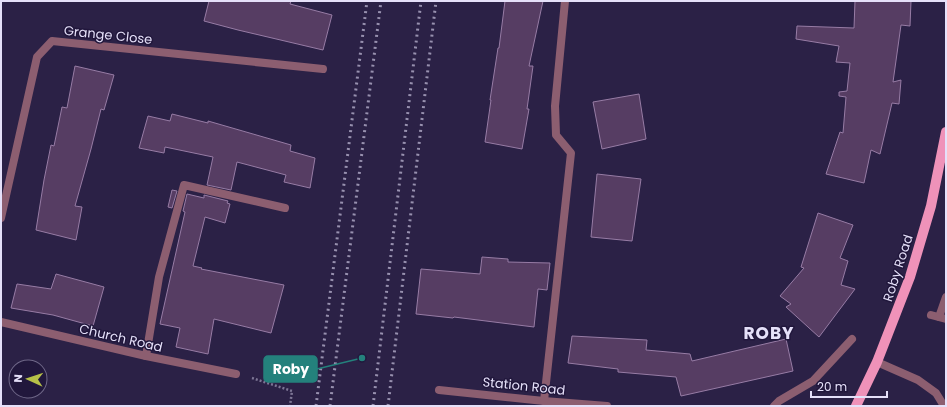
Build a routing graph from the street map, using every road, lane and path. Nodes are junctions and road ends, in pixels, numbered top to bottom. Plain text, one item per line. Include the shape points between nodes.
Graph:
1 (565, 1) edge
2 (323, 69) dead end
3 (946, 132) edge
4 (285, 208) dead end
5 (1, 218) edge
6 (946, 297) edge
7 (939, 317) edge
8 (1, 322) edge
9 (852, 339) dead end
10 (146, 356) junction
11 (877, 362) junction
12 (236, 374) joint
13 (439, 390) dead end
14 (544, 401) junction
15 (290, 406) edge
16 (607, 406) edge
17 (774, 406) edge
18 (856, 406) edge
19 (944, 406) edge

1 - 14 street via 555,106 556,135 571,153
2 - 5 street, Grange Close via 52,41 37,57
3 - 11 main road, Roby Road via 931,206 910,277
4 - 10 street via 184,185 159,277
6 - 7 street
8 - 10 street, Church Road
9 - 17 street via 813,381
10 - 12 street, Church Road
11 - 18 main road, Roby Road
11 - 19 street via 918,380 936,393
12 - 15 path via 292,391
13 - 14 street, Station Road
14 - 16 street, Station Road

